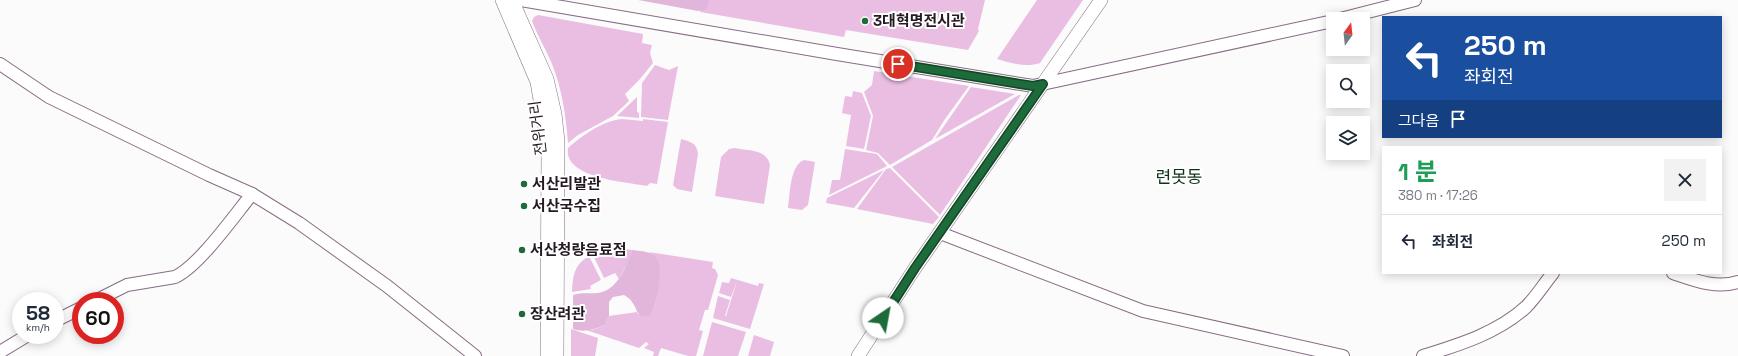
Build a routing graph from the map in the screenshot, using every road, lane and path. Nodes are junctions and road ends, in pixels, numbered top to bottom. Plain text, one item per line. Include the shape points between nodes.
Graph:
1 (502, 0) edge
2 (512, 0) edge
3 (521, 0) edge
4 (1101, 0) edge
5 (1415, 0) edge
6 (1368, 12) edge
7 (1326, 23) edge
8 (0, 64) edge
9 (1043, 84) junction
10 (252, 194) junction
11 (940, 233) junction
12 (1552, 274) edge
13 (1676, 274) edge
14 (1738, 282) edge
15 (113, 292) edge
16 (13, 344) edge
17 (0, 352) edge
18 (475, 356) edge
19 (547, 356) edge
20 (557, 356) edge
21 (858, 356) edge
22 (1343, 356) edge
23 (1423, 356) edge

1 - 19 main road, 전위거리 via 537,82 548,146
2 - 20 main road, 전위거리 via 547,79 555,114 558,141
3 - 9 street via 1020,84
4 - 9 main road
5 - 6 street
7 - 9 street
8 - 10 street via 49,97
9 - 11 main road
10 - 15 street via 198,258 181,274 127,285
10 - 18 street via 299,222 387,286
11 - 21 main road
11 - 22 street via 1144,311
12 - 23 street via 1526,307 1498,327 1458,345
13 - 14 street via 1703,283
16 - 17 street

